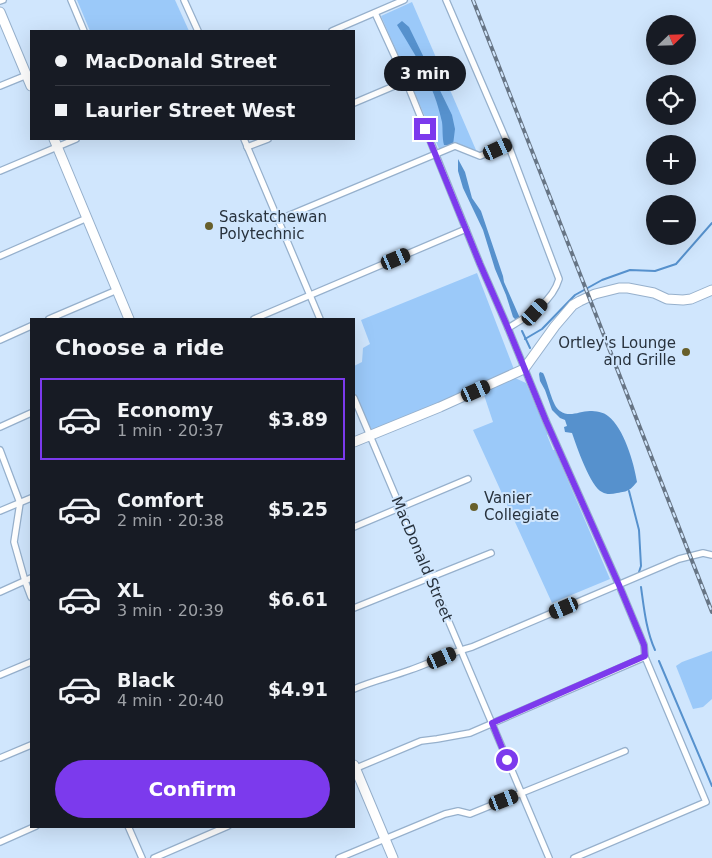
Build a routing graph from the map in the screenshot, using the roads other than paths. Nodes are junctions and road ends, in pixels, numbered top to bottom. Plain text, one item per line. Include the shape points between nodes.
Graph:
1 (71, 0) edge
2 (184, 0) edge
3 (404, 0) edge
4 (446, 0) edge
5 (0, 12) edge
6 (375, 13) junction
7 (84, 30) edge
8 (198, 30) edge
9 (334, 30) edge
10 (27, 75) junction
11 (406, 82) junction
12 (30, 83) edge
13 (0, 86) edge
14 (355, 103) edge
15 (71, 140) edge
16 (244, 140) edge
17 (266, 140) edge
18 (55, 143) edge
19 (508, 144) junction
20 (247, 148) junction
21 (436, 154) junction
22 (0, 170) edge
23 (87, 218) junction
24 (278, 220) junction
25 (466, 230) junction
26 (0, 256) edge
27 (117, 290) junction
28 (712, 290) edge
29 (310, 295) junction
30 (51, 318) edge
31 (130, 318) edge
32 (256, 318) edge
33 (320, 318) edge
34 (30, 326) edge
35 (508, 328) junction
36 (0, 340) edge
37 (524, 369) junction
38 (355, 400) edge
39 (30, 413) edge
40 (0, 427) edge
41 (370, 436) junction
42 (355, 442) edge
43 (0, 450) edge
44 (468, 479) dead end
45 (30, 498) edge
46 (20, 502) junction
47 (400, 508) junction
48 (0, 511) edge
49 (355, 527) edge
50 (491, 553) dead end
51 (712, 555) edge
52 (30, 578) edge
53 (430, 578) junction
54 (24, 581) junction
55 (619, 585) junction
56 (0, 592) edge
57 (30, 595) edge
58 (355, 608) edge
59 (461, 650) junction
60 (645, 656) junction
61 (30, 662) edge
62 (0, 675) edge
63 (355, 689) edge
64 (492, 723) junction
65 (30, 744) edge
66 (625, 751) dead end
67 (0, 758) edge
68 (355, 767) edge
69 (355, 769) edge
70 (522, 794) junction
71 (32, 828) edge
72 (129, 828) edge
73 (223, 828) edge
74 (385, 839) junction
75 (0, 842) edge
76 (142, 858) edge
77 (154, 858) edge
78 (340, 858) edge
79 (393, 858) edge
80 (549, 858) edge
81 (574, 858) edge

1 - 7 street
2 - 8 street
3 - 6 street
4 - 19 street
5 - 10 street
6 - 9 street
6 - 11 street
10 - 12 street
10 - 13 street
11 - 14 street
11 - 21 street
15 - 18 street
16 - 20 street
17 - 20 street
18 - 22 street
18 - 23 street
19 - 21 street via 480,156 455,146
19 - 35 street via 559,279 556,289 535,312
20 - 24 street
21 - 24 street
21 - 25 street
23 - 26 street
23 - 27 street
24 - 29 street
25 - 29 street
25 - 35 street
27 - 30 street
27 - 31 street
28 - 37 street via 683,300 628,288 595,294 573,306
29 - 32 street
29 - 33 street
34 - 36 street
35 - 37 street
37 - 41 street
37 - 55 street
38 - 41 street, MacDonald Street
39 - 40 street
41 - 42 street
41 - 47 street, MacDonald Street
43 - 46 street
44 - 47 street
45 - 46 street
46 - 48 street
46 - 54 street via 14,542
47 - 49 street
47 - 53 street, MacDonald Street
50 - 53 street
51 - 55 street via 703,553 685,557
52 - 54 street
53 - 58 street
53 - 59 street, MacDonald Street
54 - 56 street
54 - 57 street
55 - 59 street
55 - 60 street via 644,645
59 - 63 street
59 - 64 street, MacDonald Street
60 - 64 street
60 - 81 street via 706,802
61 - 62 street
64 - 68 street via 470,733 421,741
64 - 70 street, MacDonald Street
65 - 67 street
66 - 70 street
69 - 74 street
70 - 74 street via 470,814 458,811 445,814
70 - 80 street, MacDonald Street
71 - 75 street
72 - 76 street
73 - 77 street
74 - 78 street
74 - 79 street

